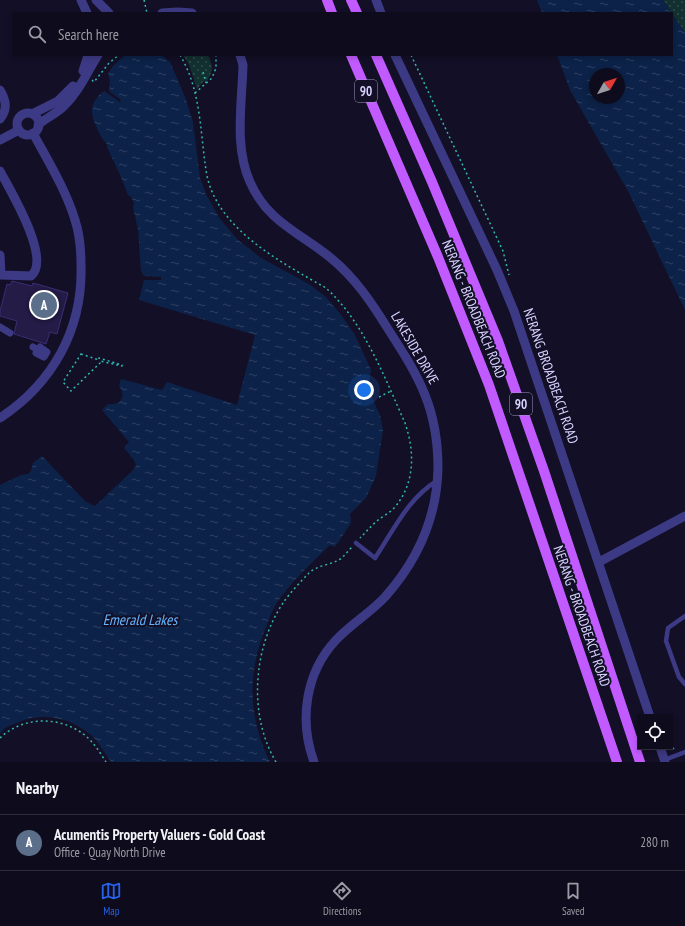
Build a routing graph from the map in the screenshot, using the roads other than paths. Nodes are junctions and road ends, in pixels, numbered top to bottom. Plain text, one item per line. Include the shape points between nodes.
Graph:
1 (81, 0) edge
2 (96, 0) edge
3 (327, 0) edge
4 (351, 0) edge
5 (376, 0) edge
6 (86, 12) edge
7 (107, 12) edge
8 (332, 12) edge
9 (357, 12) edge
10 (381, 12) edge
11 (88, 56) edge
12 (97, 56) edge
13 (240, 56) edge
14 (351, 56) edge
15 (376, 56) edge
16 (395, 56) edge
17 (0, 90) edge
18 (32, 114) junction
19 (0, 119) edge
20 (38, 125) junction
21 (18, 130) junction
22 (33, 133) junction
23 (0, 140) edge
24 (0, 171) edge
25 (0, 255) edge
26 (1, 275) edge
27 (0, 327) edge
28 (10, 333) dead end
29 (36, 349) dead end
30 (56, 361) junction
31 (0, 418) edge
32 (437, 481) junction
33 (685, 516) edge
34 (356, 543) road end
35 (599, 562) junction
36 (685, 616) edge
37 (685, 684) edge
38 (649, 714) edge
39 (661, 750) edge
40 (685, 752) edge
41 (665, 761) edge
42 (314, 762) edge
43 (617, 762) edge
44 (640, 762) edge

1 - 6 street
2 - 7 street
3 - 8 main road
4 - 9 main road
5 - 10 street
11 - 18 street via 78,80 68,91 58,100
12 - 20 street via 85,79 64,106
13 - 32 street, LAKESIDE DRIVE via 243,66 240,144 250,184 276,218 326,254 354,280 406,356 423,388 432,414 438,448
14 - 43 main road, NERANG - BROADBEACH ROAD / 90 via 438,257 489,385
15 - 44 main road, NERANG - BROADBEACH ROAD / 90 via 504,356
16 - 35 street, NERANG BROADBEACH ROAD via 514,311
17 - 19 street via 6,104
18 - 20 street via 37,118
18 - 21 street via 23,113 18,118
20 - 22 street
21 - 22 street via 26,134
21 - 23 street
22 - 30 street via 68,199 81,243 82,278 79,303 74,324
24 - 26 street via 29,228 37,266 31,276
25 - 26 street
27 - 28 street
29 - 30 street via 40,347
30 - 31 street via 29,396
32 - 34 lane via 415,498 375,558
32 - 42 street, LAKESIDE DRIVE via 434,505 427,528 411,563 383,599 335,641 323,656 315,673 306,705 305,720 309,749
33 - 35 street
35 - 38 street, NERANG BROADBEACH ROAD
36 - 37 lane via 668,628 666,642 679,677
39 - 41 street
40 - 41 lane

